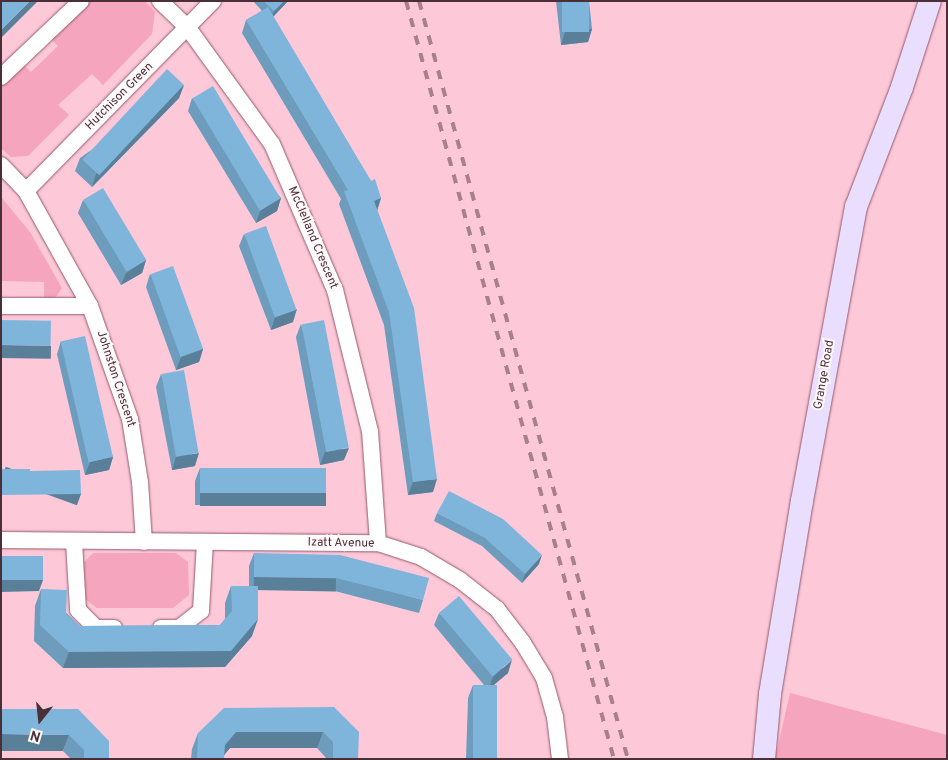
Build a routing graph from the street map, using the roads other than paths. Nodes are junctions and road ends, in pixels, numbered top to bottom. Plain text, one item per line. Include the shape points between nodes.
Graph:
1 (81, 1) edge
2 (160, 1) edge
3 (213, 1) edge
4 (930, 1) edge
5 (188, 28) junction
6 (1, 77) edge
7 (1, 165) edge
8 (26, 191) junction
9 (1, 306) edge
10 (90, 306) junction
11 (1, 540) edge
12 (74, 542) junction
13 (144, 542) junction
14 (205, 542) junction
15 (378, 544) junction
16 (560, 759) edge
17 (764, 759) edge

1 - 6 street
2 - 5 street, McClelland Crescent
3 - 5 street, Hutchison Green
4 - 17 street, Grange Road via 902,87 856,207 802,501 770,694
5 - 8 street, Hutchison Green
5 - 15 street, McClelland Crescent via 272,144 335,290 370,431
7 - 8 street, Johnston Crescent
8 - 10 street, Johnston Crescent
9 - 10 street
10 - 13 street, Johnston Crescent via 130,419 140,482
11 - 12 street, Izatt Avenue
12 - 13 street, Izatt Avenue
12 - 14 street via 78,610 96,628 179,628 201,611
13 - 14 street, Izatt Avenue
14 - 15 street, Izatt Avenue
15 - 16 street, Izatt Avenue via 421,558 460,580 497,609 544,678 555,716

